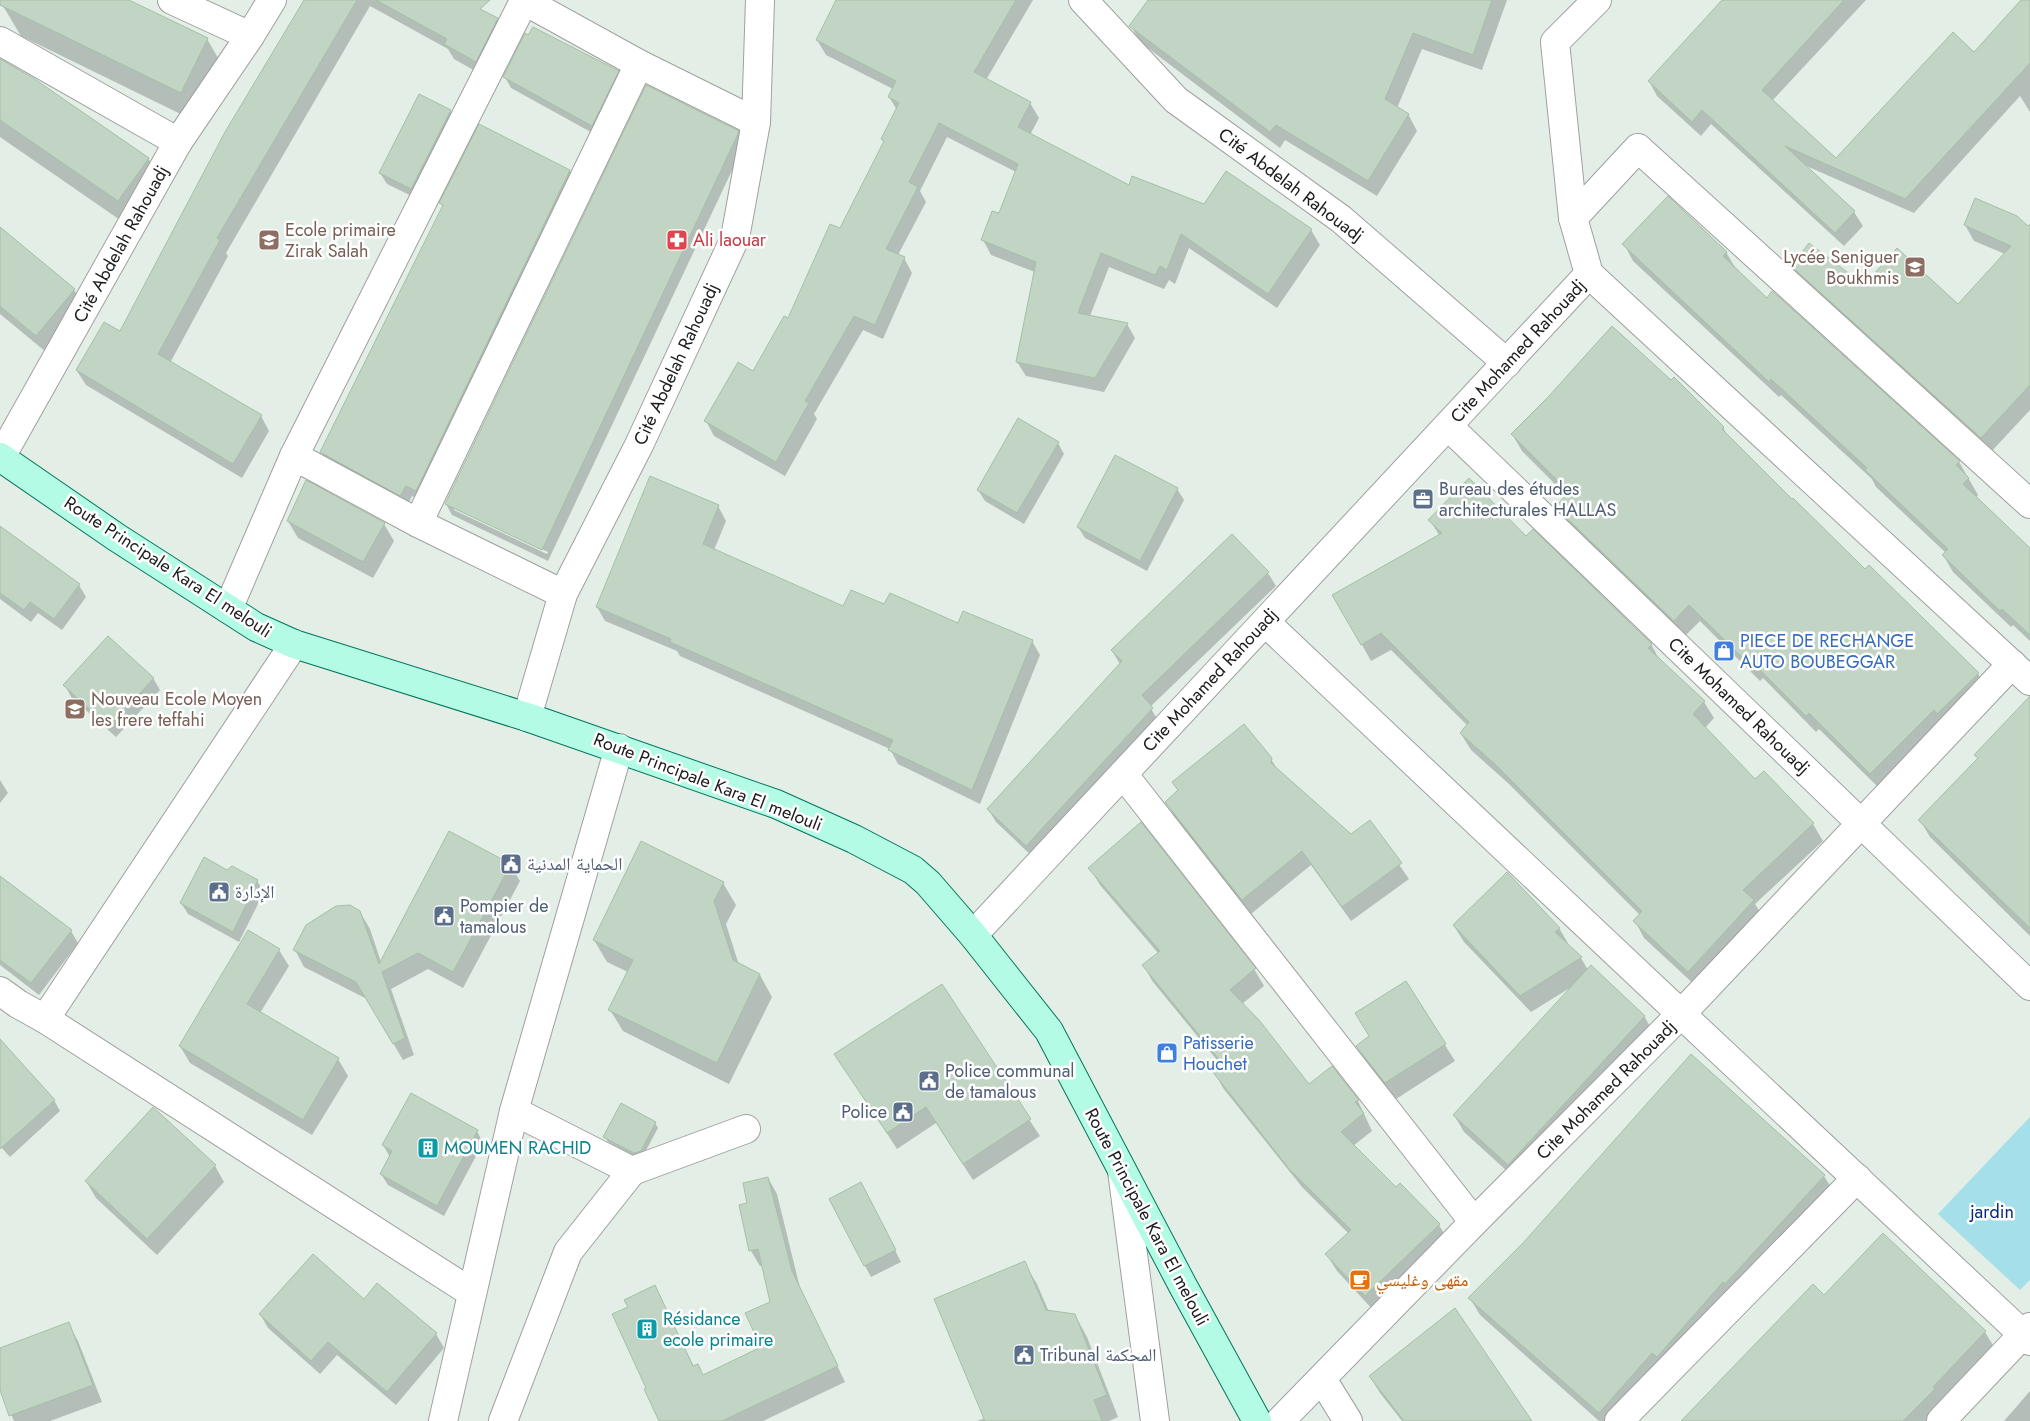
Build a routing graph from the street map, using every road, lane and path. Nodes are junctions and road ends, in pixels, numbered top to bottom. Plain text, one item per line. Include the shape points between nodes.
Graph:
1 (172, 0) edge
2 (272, 0) edge
3 (524, 0) edge
4 (760, 0) edge
5 (1597, 0) edge
6 (1096, 5) edge
7 (250, 36) junction
8 (0, 41) edge
9 (639, 64) junction
10 (756, 122) junction
11 (178, 142) junction
12 (1573, 218) junction
13 (1590, 274) junction
14 (1507, 363) junction
15 (1448, 426) junction
16 (294, 456) junction
17 (0, 457) edge
18 (2030, 504) edge
19 (418, 523) junction
20 (563, 594) junction
21 (228, 609) junction
22 (1264, 622) junction
23 (294, 644) junction
24 (2021, 672) edge
25 (527, 716) junction
26 (619, 748) junction
27 (1122, 774) junction
28 (1861, 824) junction
29 (973, 935) junction
30 (2030, 986) edge
31 (0, 990) edge
32 (1681, 1014) junction
33 (45, 1019) junction
34 (514, 1112) junction
35 (746, 1129) dead end
36 (1122, 1169) junction
37 (632, 1171) junction
38 (1857, 1178) junction
39 (1474, 1222) junction
40 (1176, 1273) junction
41 (472, 1293) junction
42 (1139, 1300) junction
43 (2028, 1334) edge
44 (1322, 1379) junction
45 (443, 1421) edge
46 (503, 1421) edge
47 (1155, 1421) edge
48 (1257, 1421) edge
49 (1280, 1421) edge
50 (1348, 1421) edge
51 (1619, 1421) edge
52 (1941, 1421) edge

1 - 7 street
2 - 7 street, Cité Abdelah Rahouadj
3 - 9 street
3 - 16 street
4 - 10 street, Cité Abdelah Rahouadj
5 - 12 street via 1555,42
6 - 14 street, Cité Abdelah Rahouadj via 1176,100 1341,219
7 - 11 street, Cité Abdelah Rahouadj
8 - 11 street
9 - 10 street
9 - 19 street
10 - 20 street, Cité Abdelah Rahouadj via 735,238 638,445
11 - 17 street, Cité Abdelah Rahouadj
12 - 13 street
12 - 18 street via 1638,148
13 - 14 street, Cite Mohamed Rahouadj
13 - 24 street, Cite Mohamed Rahouadj
14 - 15 street, Cite Mohamed Rahouadj
15 - 22 street, Cite Mohamed Rahouadj
15 - 28 street, Cite Mohamed Rahouadj
16 - 19 street
16 - 21 street
17 - 21 main road, Route Principale Kara El melouli
19 - 20 street
20 - 25 street, Cité Abdelah Rahouadj
21 - 23 main road, Route Principale Kara El melouli via 256,627
22 - 27 street, Cite Mohamed Rahouadj
22 - 32 street
23 - 25 main road, Route Principale Kara El melouli
23 - 33 street
24 - 28 street
25 - 26 main road, Route Principale Kara El melouli
26 - 29 main road, Route Principale Kara El melouli via 776,804 893,859 928,883
26 - 34 street
27 - 29 street, Cite Mohamed Rahouadj
27 - 39 street
28 - 30 street, Cite Mohamed Rahouadj
28 - 32 street
29 - 36 main road, Route Principale Kara El melouli via 1049,1031
31 - 33 street
32 - 38 street, Cite Mohamed Rahouadj
32 - 39 street, Cite Mohamed Rahouadj
33 - 41 street
34 - 37 street
34 - 41 street
35 - 37 street
36 - 40 main road, Route Principale Kara El melouli
36 - 42 street
37 - 46 street via 568,1252
38 - 43 street, Cite Mohamed Rahouadj
38 - 51 street
39 - 44 street, Cite Mohamed Rahouadj
40 - 42 street via 1162,1259 1155,1258 1148,1266
40 - 48 main road, Route Principale Kara El melouli
41 - 45 street
42 - 47 street
43 - 52 street
44 - 49 street, Cite Mohamed Rahouadj
44 - 50 street

